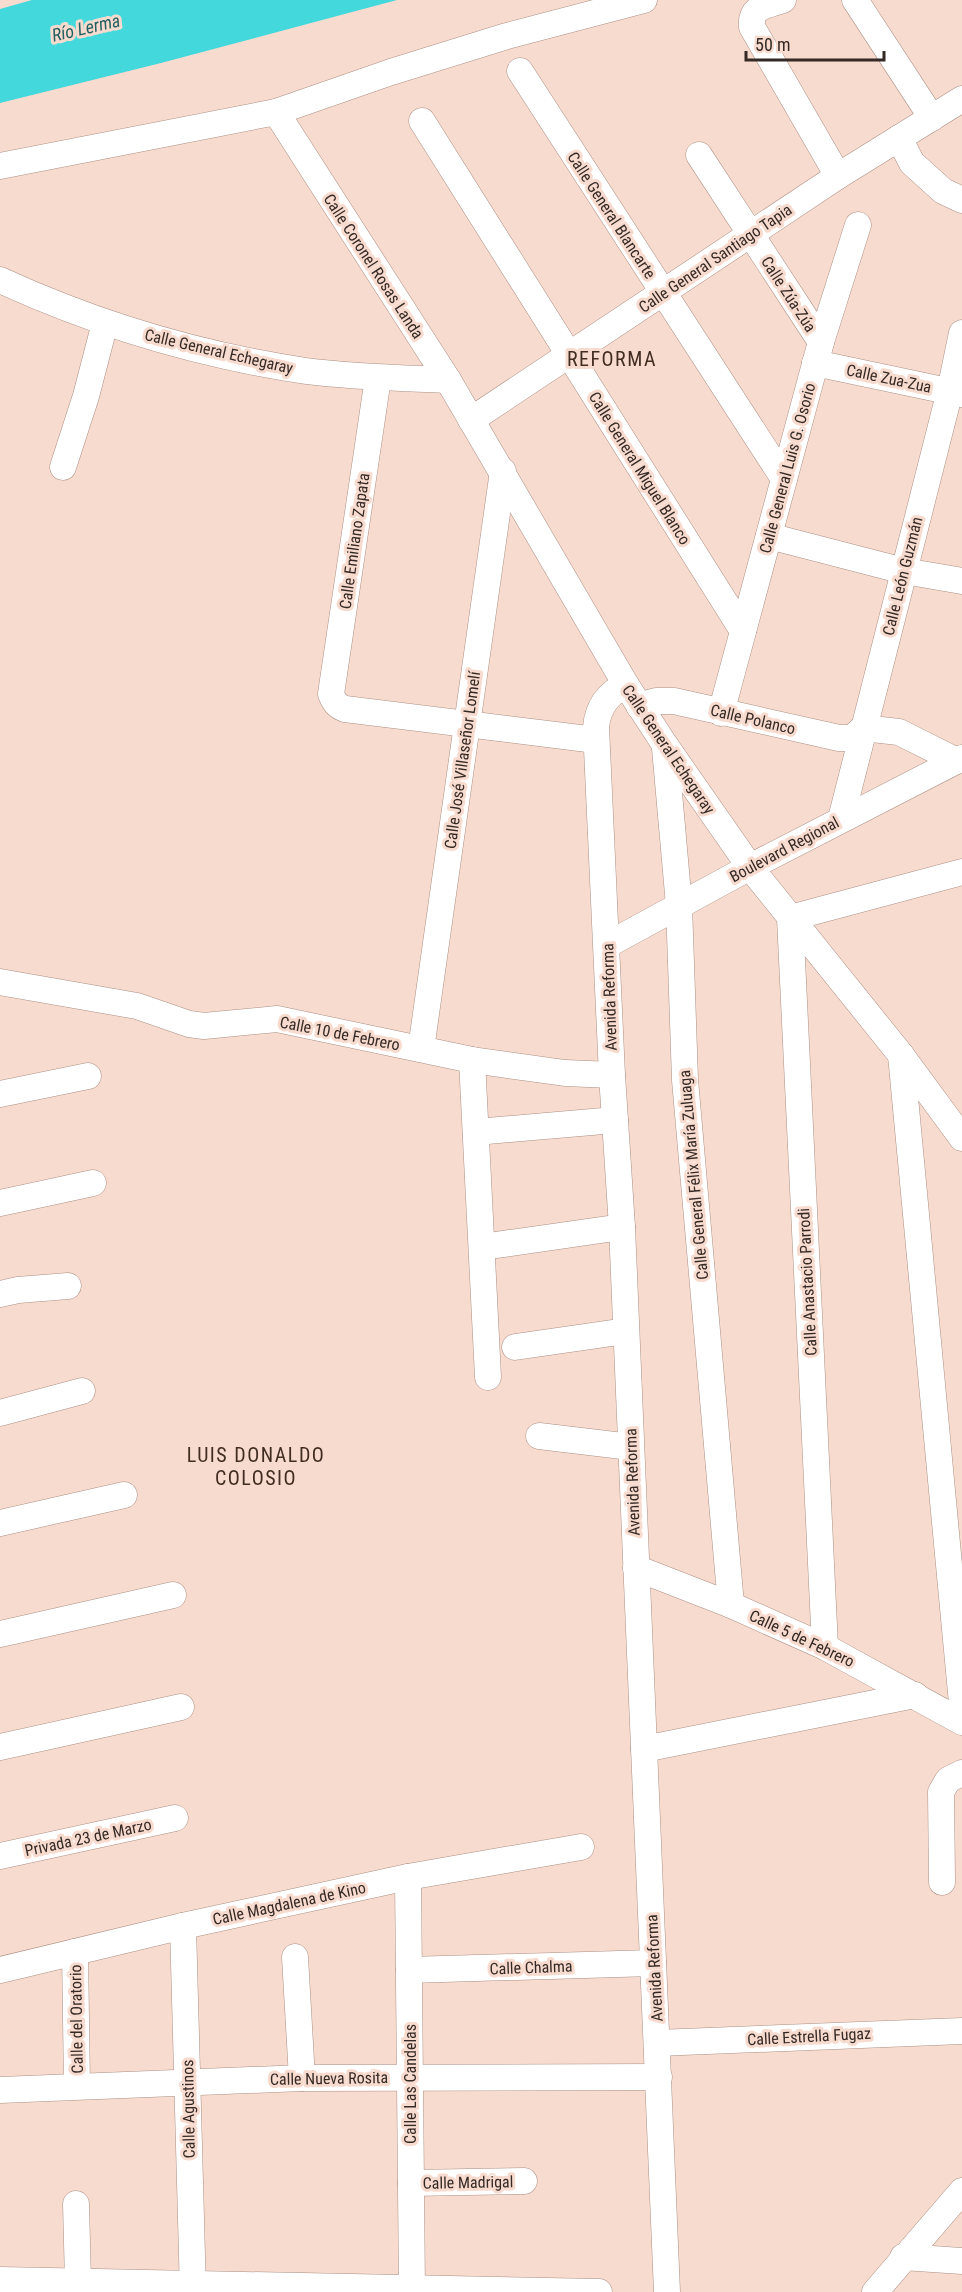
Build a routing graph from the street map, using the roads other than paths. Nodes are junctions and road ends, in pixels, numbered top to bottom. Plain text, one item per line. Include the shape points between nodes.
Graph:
1 (644, 0) edge
2 (783, 0) edge
3 (855, 0) edge
4 (519, 71) dead end
5 (962, 99) edge
6 (276, 112) junction
7 (932, 118) junction
8 (422, 121) dead end
9 (899, 138) junction
10 (699, 155) dead end
11 (0, 166) edge
12 (838, 176) junction
13 (962, 200) edge
14 (858, 225) dead end
15 (750, 234) junction
16 (0, 280) edge
17 (662, 293) junction
18 (105, 323) junction
19 (962, 333) edge
20 (818, 352) junction
21 (569, 355) junction
22 (378, 378) junction
23 (448, 380) junction
24 (956, 393) edge
25 (471, 420) junction
26 (63, 468) dead end
27 (503, 471) junction
28 (784, 479) junction
29 (769, 536) junction
30 (903, 572) junction
31 (962, 581) edge
32 (743, 631) junction
33 (633, 696) junction
34 (721, 713) junction
35 (467, 724) junction
36 (863, 728) junction
37 (596, 740) junction
38 (665, 745) junction
39 (960, 760) edge
40 (841, 819) junction
41 (750, 867) junction
42 (962, 872) edge
43 (679, 905) junction
44 (790, 918) junction
45 (607, 945) junction
46 (0, 982) edge
47 (421, 1049) junction
48 (901, 1055) junction
49 (472, 1060) junction
50 (612, 1075) junction
51 (88, 1076) dead end
52 (0, 1094) edge
53 (615, 1120) junction
54 (476, 1132) junction
55 (962, 1138) edge
56 (93, 1183) dead end
57 (0, 1203) edge
58 (622, 1227) junction
59 (482, 1247) junction
60 (69, 1286) dead end
61 (0, 1294) edge
62 (626, 1331) junction
63 (515, 1347) dead end
64 (488, 1377) dead end
65 (82, 1391) dead end
66 (0, 1413) edge
67 (539, 1436) dead end
68 (631, 1447) junction
69 (124, 1495) dead end
70 (0, 1523) edge
71 (636, 1568) junction
72 (172, 1596) dead end
73 (731, 1605) junction
74 (0, 1634) edge
75 (825, 1647) junction
76 (915, 1695) junction
77 (962, 1703) edge
78 (182, 1707) dead end
79 (962, 1722) edge
80 (0, 1747) edge
81 (644, 1749) junction
82 (962, 1773) edge
83 (175, 1818) dead end
84 (581, 1847) dead end
85 (0, 1856) edge
86 (408, 1877) junction
87 (942, 1882) dead end
88 (183, 1926) junction
89 (75, 1952) junction
90 (295, 1958) dead end
91 (653, 1963) junction
92 (0, 1970) edge
93 (409, 1970) junction
94 (962, 2031) edge
95 (657, 2043) junction
96 (410, 2076) junction
97 (658, 2077) junction
98 (302, 2078) junction
99 (187, 2081) junction
100 (77, 2086) junction
101 (0, 2090) edge
102 (524, 2181) dead end
103 (411, 2183) junction
104 (962, 2191) edge
105 (76, 2204) dead end
106 (903, 2257) junction
107 (962, 2261) edge
108 (0, 2280) edge
109 (78, 2282) junction
110 (193, 2288) edge
111 (412, 2290) edge
112 (599, 2292) edge
113 (667, 2292) edge
114 (875, 2292) edge

1 - 6 street via 507,36
2 - 12 street via 756,9 752,27
3 - 7 street
4 - 17 street, Calle General Blancarte
5 - 7 street, Calle General Santiago Tapia
6 - 11 street
6 - 23 street, Calle Coronel Rosas Landa
7 - 9 street, Calle General Santiago Tapia
8 - 21 street, Calle General Miguel Blanco
9 - 12 street, Calle General Santiago Tapia
9 - 13 street via 912,163 943,191
10 - 15 street, Calle Zúa-Zúa
12 - 15 street, Calle General Santiago Tapia
14 - 20 street, Calle General Luis G. Osorio
15 - 17 street, Calle General Santiago Tapia
15 - 20 street, Calle Zúa-Zúa
16 - 18 street, Calle General Echegaray
17 - 21 street, Calle General Santiago Tapia
17 - 28 street, Calle General Blancarte
18 - 22 street, Calle General Echegaray via 239,360
18 - 26 street
19 - 24 street, Calle León Guzmán
20 - 24 street, Calle Zua-Zua
20 - 28 street, Calle General Luis G. Osorio
21 - 25 street, Calle General Santiago Tapia
21 - 32 street, Calle General Miguel Blanco
22 - 23 street, Calle General Echegaray
22 - 35 street, Calle Emiliano Zapata via 332,694 336,704 345,709
23 - 25 street, Calle Coronel Rosas Landa
24 - 30 street, Calle León Guzmán
25 - 27 street, Calle General Echegaray
27 - 33 street, Calle General Echegaray
27 - 35 street, Calle José Villaseñor Lomelí
28 - 29 street, Calle General Luis G. Osorio
29 - 30 street
29 - 32 street, Calle General Luis G. Osorio
30 - 31 street
30 - 36 street, Calle León Guzmán
32 - 34 street, Calle General Luis G. Osorio
33 - 34 street, Calle Polanco
33 - 37 street, Avenida Reforma via 614,692 601,707
33 - 38 street, Calle General Echegaray
34 - 36 street, Calle Polanco via 833,738 852,738
35 - 37 street
35 - 47 street, Calle José Villaseñor Lomelí
36 - 39 street via 899,732
36 - 40 street, Calle León Guzmán
37 - 45 street, Avenida Reforma
38 - 41 street, Calle General Echegaray
38 - 43 street, Calle General Félix María Zuluaga
39 - 40 street, Boulevard Regional
40 - 41 street, Boulevard Regional
41 - 43 street, Boulevard Regional
41 - 44 street, Calle General Echegaray
42 - 44 street
43 - 45 street, Boulevard Regional
43 - 73 street, Calle General Félix María Zuluaga via 685,1080
44 - 48 street, Calle General Echegaray
44 - 75 street, Calle Anastacio Parrodi
45 - 50 street, Avenida Reforma
46 - 47 street, Calle 10 de Febrero via 137,1006 189,1024 277,1019
47 - 49 street, Calle 10 de Febrero
48 - 55 street, Calle General Echegaray
48 - 77 street
49 - 50 street, Calle 10 de Febrero via 565,1073
49 - 54 street
50 - 53 street, Avenida Reforma
51 - 52 street
53 - 54 street
53 - 58 street, Avenida Reforma
54 - 59 street
56 - 57 street
58 - 59 street
58 - 62 street, Avenida Reforma
59 - 64 street
60 - 61 street
62 - 63 street
62 - 68 street, Avenida Reforma
65 - 66 street
67 - 68 street
68 - 71 street, Avenida Reforma
69 - 70 street
71 - 73 street, Calle 5 de Febrero
71 - 81 street, Avenida Reforma
72 - 74 street
73 - 75 street, Calle 5 de Febrero
75 - 76 street, Calle 5 de Febrero
76 - 79 street, Calle 5 de Febrero
76 - 81 street
78 - 80 street
81 - 91 street, Avenida Reforma
82 - 87 street via 948,1780 941,1792
83 - 85 street, Privada 23 de Marzo
84 - 86 street, Calle Magdalena de Kino
86 - 88 street, Calle Magdalena de Kino
86 - 93 street, Calle Las Candelas
88 - 89 street, Calle Magdalena de Kino
88 - 99 street, Calle Agustinos
89 - 92 street, Calle Magdalena de Kino
89 - 100 street, Calle del Oratorio
90 - 98 street
91 - 93 street, Calle Chalma
91 - 95 street, Avenida Reforma
93 - 96 street, Calle Las Candelas
94 - 95 street, Calle Estrella Fugaz
95 - 97 street, Avenida Reforma
96 - 97 street, Calle Nueva Rosita
96 - 98 street, Calle Nueva Rosita
96 - 103 street, Calle Las Candelas
97 - 113 street, Avenida Reforma
98 - 99 street, Calle Nueva Rosita
99 - 100 street, Calle Nueva Rosita
99 - 110 street, Calle Agustinos
100 - 101 street, Calle Nueva Rosita
102 - 103 street, Calle Madrigal
103 - 111 street, Calle Las Candelas
104 - 106 street
105 - 109 street
106 - 107 street
106 - 114 street
108 - 109 street
109 - 110 street
110 - 111 street
111 - 112 street

